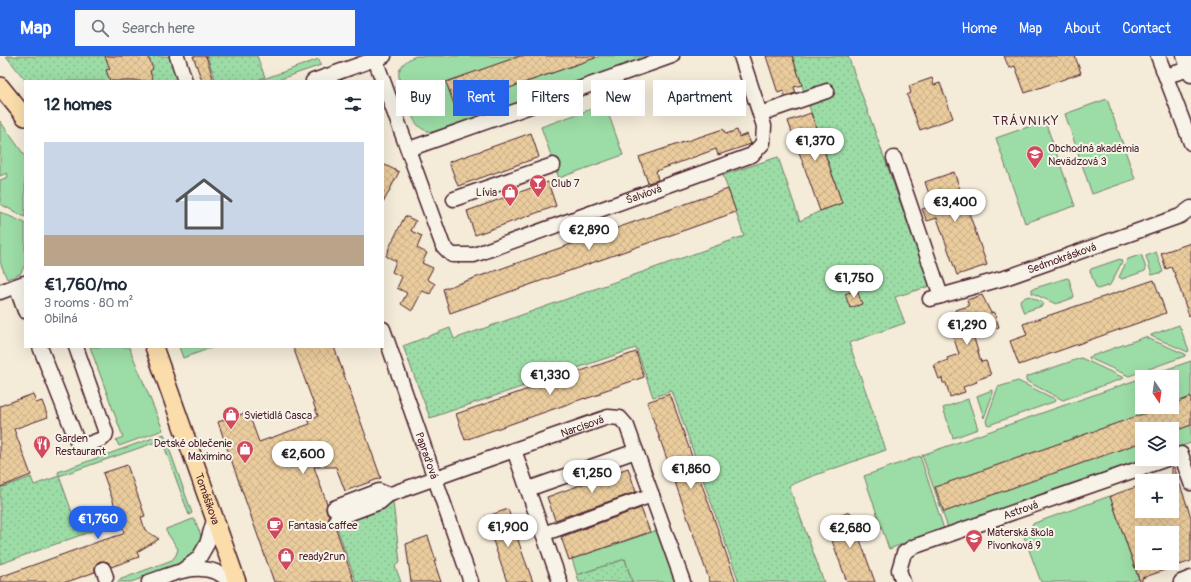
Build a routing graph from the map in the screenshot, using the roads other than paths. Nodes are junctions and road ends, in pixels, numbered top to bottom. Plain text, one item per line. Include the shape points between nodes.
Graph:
1 (177, 56) edge
2 (672, 56) edge
3 (741, 56) edge
4 (1158, 56) edge
5 (380, 58) edge
6 (1188, 67) edge
7 (1166, 76) junction
8 (186, 80) edge
9 (316, 80) edge
10 (0, 86) edge
11 (827, 91) dead end
12 (760, 114) junction
13 (24, 116) edge
14 (1191, 143) edge
15 (409, 149) junction
16 (894, 158) dead end
17 (553, 165) dead end
18 (454, 199) dead end
19 (1191, 208) edge
20 (20, 284) edge
21 (0, 292) edge
22 (24, 306) edge
23 (384, 332) edge
24 (40, 348) edge
25 (76, 348) edge
26 (154, 348) edge
27 (514, 450) junction
28 (636, 451) junction
29 (1181, 454) edge
30 (1147, 466) edge
31 (435, 479) junction
32 (1191, 483) edge
33 (528, 489) junction
34 (652, 496) junction
35 (336, 513) dead end
36 (214, 517) junction
37 (543, 534) junction
38 (184, 570) junction
39 (1191, 578) edge
40 (149, 582) edge
41 (232, 582) edge
42 (237, 582) edge
43 (471, 582) edge
44 (560, 582) edge
45 (683, 582) edge
46 (903, 582) edge
47 (1180, 582) edge

1 - 8 street
2 - 15 street
3 - 12 street, Šalviová
4 - 7 street
5 - 9 street
5 - 15 street, Šalviová
6 - 7 street
7 - 14 street
10 - 13 main road
11 - 12 street
12 - 15 street, Šalviová via 764,126 763,143 752,155 474,254 452,255 443,246
16 - 19 street, Sedmokrásková via 935,297 1008,277 1180,216
17 - 18 street
20 - 21 street
20 - 22 street
23 - 31 street, Papraďová
24 - 25 street via 77,441 84,446 102,439 106,433
26 - 36 main road, Tomášikova
27 - 28 street, Narcisová via 608,417 620,418 627,426
27 - 31 street, Narcisová
27 - 33 street
28 - 33 street
28 - 34 street, Narcisová
29 - 32 street
30 - 46 street, Astrová via 913,547 904,552 899,570
31 - 35 street, Narcisová via 388,495 379,491
31 - 43 street, Papraďová
33 - 37 street
34 - 37 street
34 - 45 street, Narcisová
36 - 38 street via 205,549 199,558
36 - 42 main road, Tomášikova
37 - 44 street
38 - 40 street
38 - 41 street via 202,569 216,572
39 - 47 street

